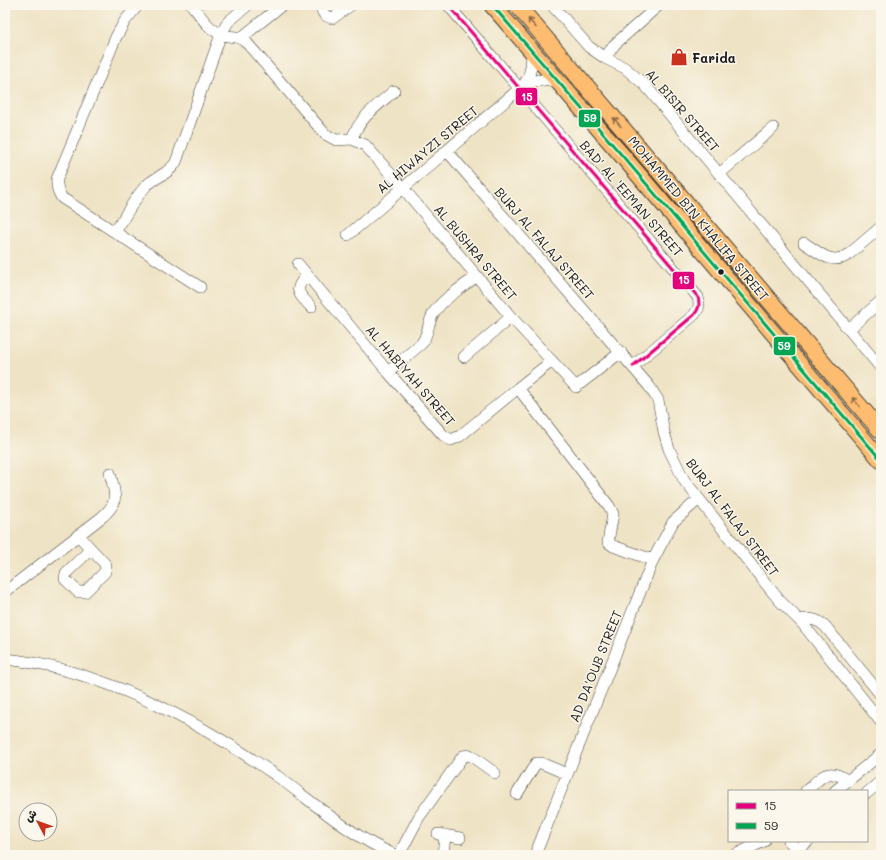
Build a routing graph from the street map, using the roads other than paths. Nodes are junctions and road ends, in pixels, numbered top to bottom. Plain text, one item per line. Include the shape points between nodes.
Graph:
1 (138, 5) edge
2 (192, 5) edge
3 (248, 5) edge
4 (282, 5) edge
5 (322, 5) edge
6 (351, 5) edge
7 (448, 5) edge
8 (492, 5) edge
9 (517, 5) edge
10 (552, 5) edge
11 (659, 5) edge
12 (221, 34) junction
13 (242, 38) junction
14 (531, 51) junction
15 (605, 58) junction
16 (560, 84) junction
17 (522, 87) junction
18 (394, 91) dead end
19 (773, 128) dead end
20 (352, 139) junction
21 (447, 151) junction
22 (719, 174) junction
23 (403, 188) junction
24 (881, 228) edge
25 (115, 232) junction
26 (348, 235) dead end
27 (804, 243) dead end
28 (298, 264) dead end
29 (308, 275) junction
30 (477, 276) junction
31 (200, 287) dead end
32 (881, 301) edge
33 (311, 307) dead end
34 (511, 317) junction
35 (849, 329) junction
36 (621, 352) junction
37 (464, 357) dead end
38 (552, 361) junction
39 (633, 366) junction
40 (881, 368) edge
41 (388, 372) junction
42 (518, 388) junction
43 (881, 431) edge
44 (881, 460) edge
45 (110, 473) dead end
46 (699, 499) junction
47 (78, 535) junction
48 (91, 549) dead end
49 (653, 560) junction
50 (5, 592) edge
51 (799, 620) junction
52 (5, 659) edge
53 (881, 695) edge
54 (881, 722) edge
55 (881, 754) edge
56 (495, 773) dead end
57 (567, 774) junction
58 (848, 781) junction
59 (881, 781) edge
60 (807, 790) edge
61 (836, 790) edge
62 (868, 791) edge
63 (518, 794) dead end
64 (460, 838) dead end
65 (762, 842) edge
66 (790, 842) edge
67 (807, 842) edge
68 (800, 852) edge
69 (395, 855) edge
70 (399, 855) edge
71 (444, 855) edge
72 (535, 855) edge
73 (735, 855) edge

1 - 25 street via 116,37 57,180 58,192 62,198
2 - 12 street via 214,31
3 - 12 street via 228,22
4 - 13 street
5 - 6 street via 324,14 333,18
7 - 17 street, BAD' AL 'EEMAN STREET
8 - 14 highway, MOHAMMED BIN KHALIFA STREET
43 -> 9 highway, MOHAMMED BIN KHALIFA STREET
10 - 15 street, AL BISIR STREET via 589,47
11 - 15 street via 614,45
12 - 13 street
12 - 25 street via 176,162 167,173 142,191
13 - 20 street via 326,134 336,140
14 - 16 highway, MOHAMMED BIN KHALIFA STREET
14 - 17 street, AL HIWAYZI STREET via 532,65 528,79
15 - 22 street, AL BISIR STREET via 625,68 645,85
16 - 17 street, AL HIWAYZI STREET via 542,79
16 - 44 highway, MOHAMMED BIN KHALIFA STREET
17 - 21 street, AL HIWAYZI STREET
17 - 39 street, BAD' AL 'EEMAN STREET via 698,297 700,304 694,315
18 - 20 street via 363,119
19 - 22 street
20 - 23 street, AL BUSHRA STREET via 365,145
21 - 23 street, AL HIWAYZI STREET
21 - 36 street, BURJ AL FALAJ STREET
22 - 35 street, AL BISIR STREET
23 - 26 street, AL HIWAYZI STREET
23 - 30 street, AL BUSHRA STREET
24 - 27 street via 843,259 830,259
25 - 31 street
28 - 29 street, AL HABIYAH STREET
29 - 33 street via 299,285 298,291
29 - 41 street, AL HABIYAH STREET
30 - 34 street, AL BUSHRA STREET
30 - 41 street via 442,303 432,316 422,343
32 - 35 street
34 - 37 street
34 - 38 street, AL BUSHRA STREET
35 - 40 street, AL BISIR STREET
36 - 38 street, AL BUSHRA STREET via 576,387
36 - 39 street, BURJ AL FALAJ STREET
38 - 42 street
39 - 46 street, BURJ AL FALAJ STREET via 658,400 669,449 684,480
41 - 42 street, AL HABIYAH STREET via 443,435 451,440 460,436
42 - 49 street via 609,506 613,514 608,542
45 - 47 street via 115,491 114,503 106,513
46 - 49 street, AD DA'OUB STREET via 673,522
46 - 51 street, BURJ AL FALAJ STREET via 779,600
47 - 48 street
47 - 50 street
49 - 57 street, AD DA'OUB STREET
51 - 53 street via 812,619 821,622
51 - 54 street, BURJ AL FALAJ STREET
52 - 69 street via 46,665 93,679 142,698 187,720 240,751 342,825
55 - 58 street
56 - 70 street via 470,755 463,756 419,817
57 - 63 street via 536,763
57 - 72 street, AD DA'OUB STREET
58 - 60 street via 840,775 831,773
58 - 61 street
59 - 62 street
64 - 71 street via 442,835
65 - 73 street
66 - 68 street
67 - 68 street

